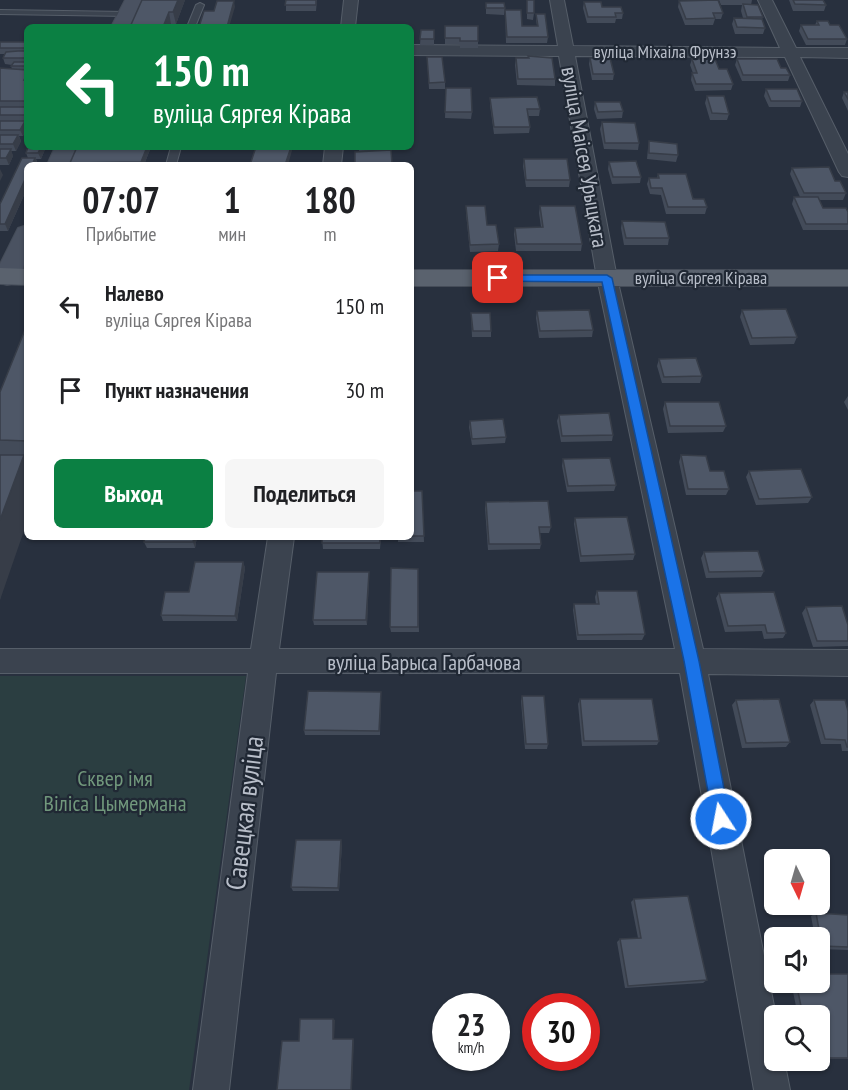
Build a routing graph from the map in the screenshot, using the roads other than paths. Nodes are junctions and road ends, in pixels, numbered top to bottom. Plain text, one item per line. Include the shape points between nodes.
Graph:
1 (7, 0) edge
2 (351, 0) edge
3 (557, 0) edge
4 (765, 0) edge
5 (200, 5) dead end
6 (0, 11) edge
7 (128, 14) edge
8 (192, 24) edge
9 (348, 24) edge
10 (414, 50) edge
11 (567, 51) junction
12 (788, 52) junction
13 (848, 52) edge
14 (848, 172) edge
15 (24, 241) edge
16 (414, 278) edge
17 (607, 278) junction
18 (848, 278) edge
19 (8, 281) edge
20 (281, 540) edge
21 (0, 661) edge
22 (692, 661) junction
23 (263, 662) junction
24 (848, 663) edge
25 (211, 1090) edge
26 (772, 1090) edge

1 - 6 lane
2 - 9 street
3 - 11 street, вуліца Маісея Урыцкага
4 - 12 street
5 - 8 lane
6 - 7 lane
10 - 11 street, вуліца Міхаіла Фрунзэ
11 - 12 street, вуліца Міхаіла Фрунзэ
11 - 17 street, вуліца Маісея Урыцкага
12 - 13 street, вуліца Міхаіла Фрунзэ
12 - 14 street
15 - 19 main road
16 - 17 main road, вуліца Сяргея Кірава
17 - 18 main road, вуліца Сяргея Кірава
17 - 22 street, вуліца Маісея Урыцкага
20 - 23 street, Савецкая вуліца
21 - 23 street, вуліца Барыса Гарбачова
22 - 23 street, вуліца Барыса Гарбачова
22 - 24 street, вуліца Барыса Гарбачова
22 - 26 street, вуліца Маісея Урыцкага
23 - 25 street, Савецкая вуліца

